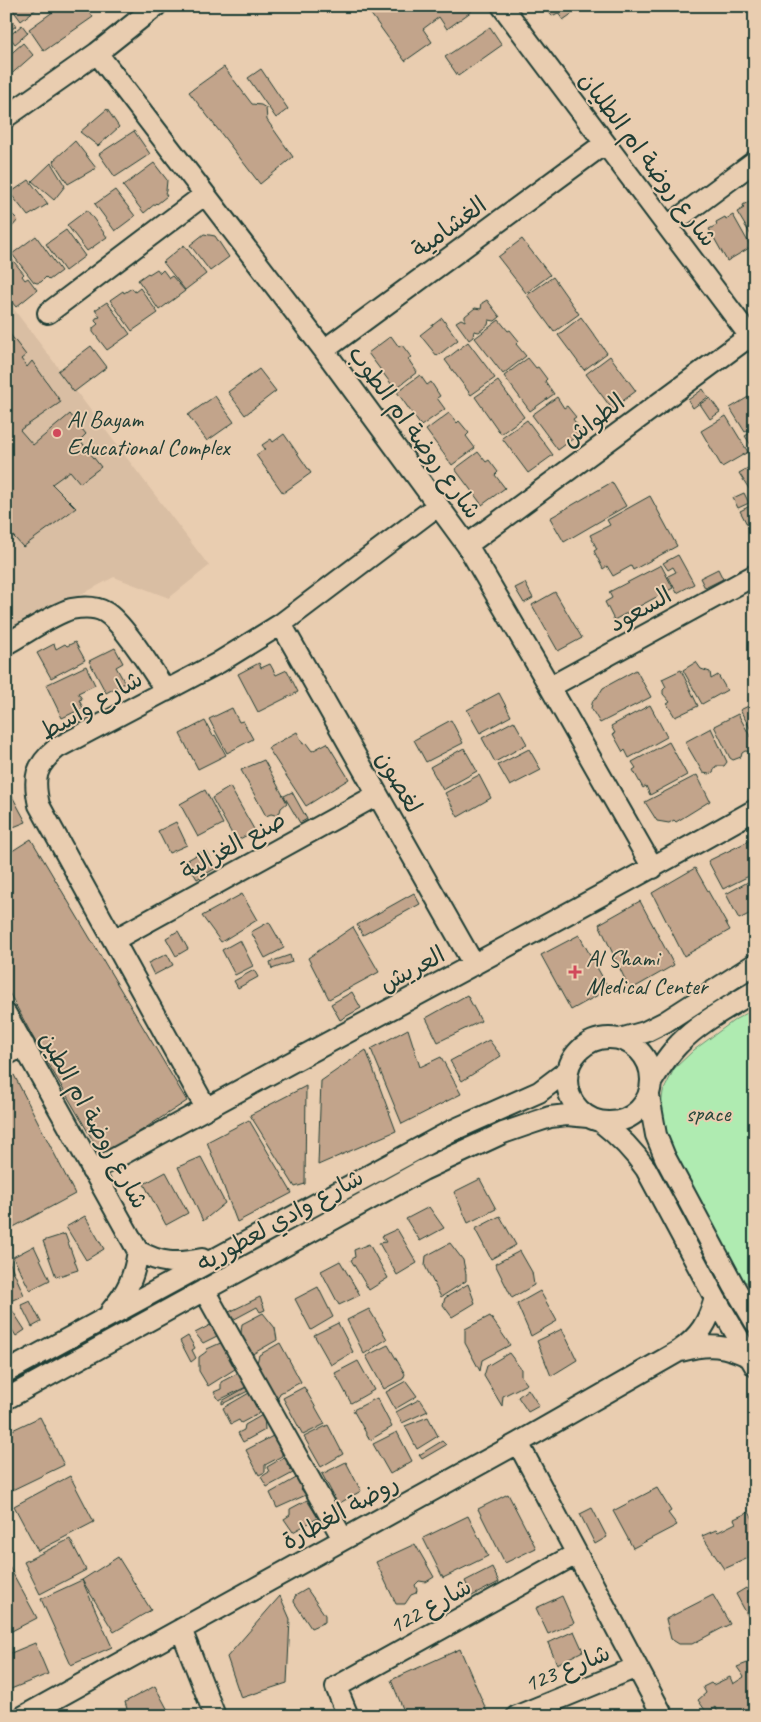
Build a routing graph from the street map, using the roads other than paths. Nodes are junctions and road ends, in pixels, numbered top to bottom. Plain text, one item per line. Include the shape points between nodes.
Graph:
1 (156, 6) edge
2 (502, 6) edge
3 (97, 53) junction
4 (6, 117) edge
5 (604, 144) junction
6 (755, 161) edge
7 (204, 194) junction
8 (668, 226) junction
9 (48, 313) dead end
10 (752, 339) edge
11 (324, 350) junction
12 (437, 506) junction
13 (467, 545) junction
14 (755, 575) edge
15 (281, 624) junction
16 (6, 644) edge
17 (550, 687) junction
18 (166, 691) junction
19 (377, 795) junction
20 (755, 810) edge
21 (653, 868) junction
22 (114, 940) junction
23 (755, 964) edge
24 (474, 965) junction
25 (755, 991) edge
26 (6, 1014) edge
27 (620, 1039) junction
28 (15, 1050) edge
29 (568, 1070) junction
30 (651, 1089) junction
31 (206, 1108) junction
32 (595, 1119) junction
33 (92, 1171) junction
34 (138, 1251) junction
35 (217, 1256) junction
36 (734, 1286) junction
37 (204, 1290) junction
38 (755, 1293) edge
39 (715, 1298) junction
40 (105, 1317) junction
41 (755, 1322) edge
42 (679, 1351) junction
43 (752, 1362) edge
44 (6, 1372) edge
45 (6, 1399) edge
46 (518, 1443) junction
47 (343, 1539) junction
48 (576, 1554) junction
49 (181, 1629) junction
50 (636, 1667) junction
51 (24, 1716) edge
52 (215, 1716) edge
53 (348, 1716) edge
54 (517, 1716) edge
55 (663, 1716) edge

1 - 3 street
2 - 5 street, شارع روضة ام الطليان
3 - 4 street
3 - 7 street, شارع روضة ام الطوب
5 - 8 street, شارع روضة ام الطليان
5 - 11 street, الغشامية
6 - 8 street
7 - 9 street
7 - 11 street, شارع روضة ام الطوب
8 - 10 street, شارع روضة ام الطليان
10 - 13 street, الطواش
11 - 12 street, شارع روضة ام الطوب
12 - 13 street, شارع روضة ام الطوب
12 - 15 street, شارع واسط
13 - 17 street, شارع روضة ام الطوب
14 - 17 street, السعود
15 - 18 street, شارع واسط
15 - 19 street, لغصون
16 - 18 street via 55,616 89,607 105,612 118,622
17 - 21 street, شارع روضة ام الطوب
18 - 22 street, شارع واسط via 57,748 37,769 35,786 39,805
19 - 22 street, صنع الغزالية
19 - 24 street, لغصون
20 - 21 street, العريش
21 - 24 street, العريش
22 - 31 street, شارع واسط
23 - 27 street via 665,1022
24 - 31 street, العريش
25 - 30 street via 679,1043 664,1062
26 - 28 street, شارع روضة ام الطين
27 - 29 street via 594,1041 582,1048
27 - 30 street via 644,1054 650,1067
28 - 33 street, شارع روضة ام الطين
29 - 32 street via 570,1097 577,1108
29 - 35 street, شارع وادي لعطوريه via 539,1092 451,1131
30 - 32 street via 642,1108 630,1117 616,1122
30 - 36 street via 656,1135 664,1157
31 - 33 street, العريش
32 - 37 street, شارع وادي لعطوريه via 566,1115 550,1117 503,1133 423,1170
32 - 39 street via 621,1138 646,1169
33 - 34 street, شارع روضة ام الطين
34 - 35 street via 161,1262 175,1263
34 - 40 street via 133,1278
35 - 40 street, شارع وادي لعطوريه
36 - 38 street
36 - 41 street
37 - 45 street, شارع وادي لعطوريه
37 - 47 street
39 - 42 street, روضة الغطارة via 703,1328
39 - 43 street
40 - 44 street, شارع وادي لعطوريه
42 - 43 street, روضة الغطارة via 716,1345 734,1349
42 - 46 street, روضة الغطارة
46 - 47 street, روضة الغطارة
46 - 48 street
47 - 49 street, روضة الغطارة
48 - 50 street
48 - 53 street, شارع 122 via 336,1687
49 - 51 street, روضة الغطارة
49 - 52 street
50 - 54 street, شارع 123
50 - 55 street

